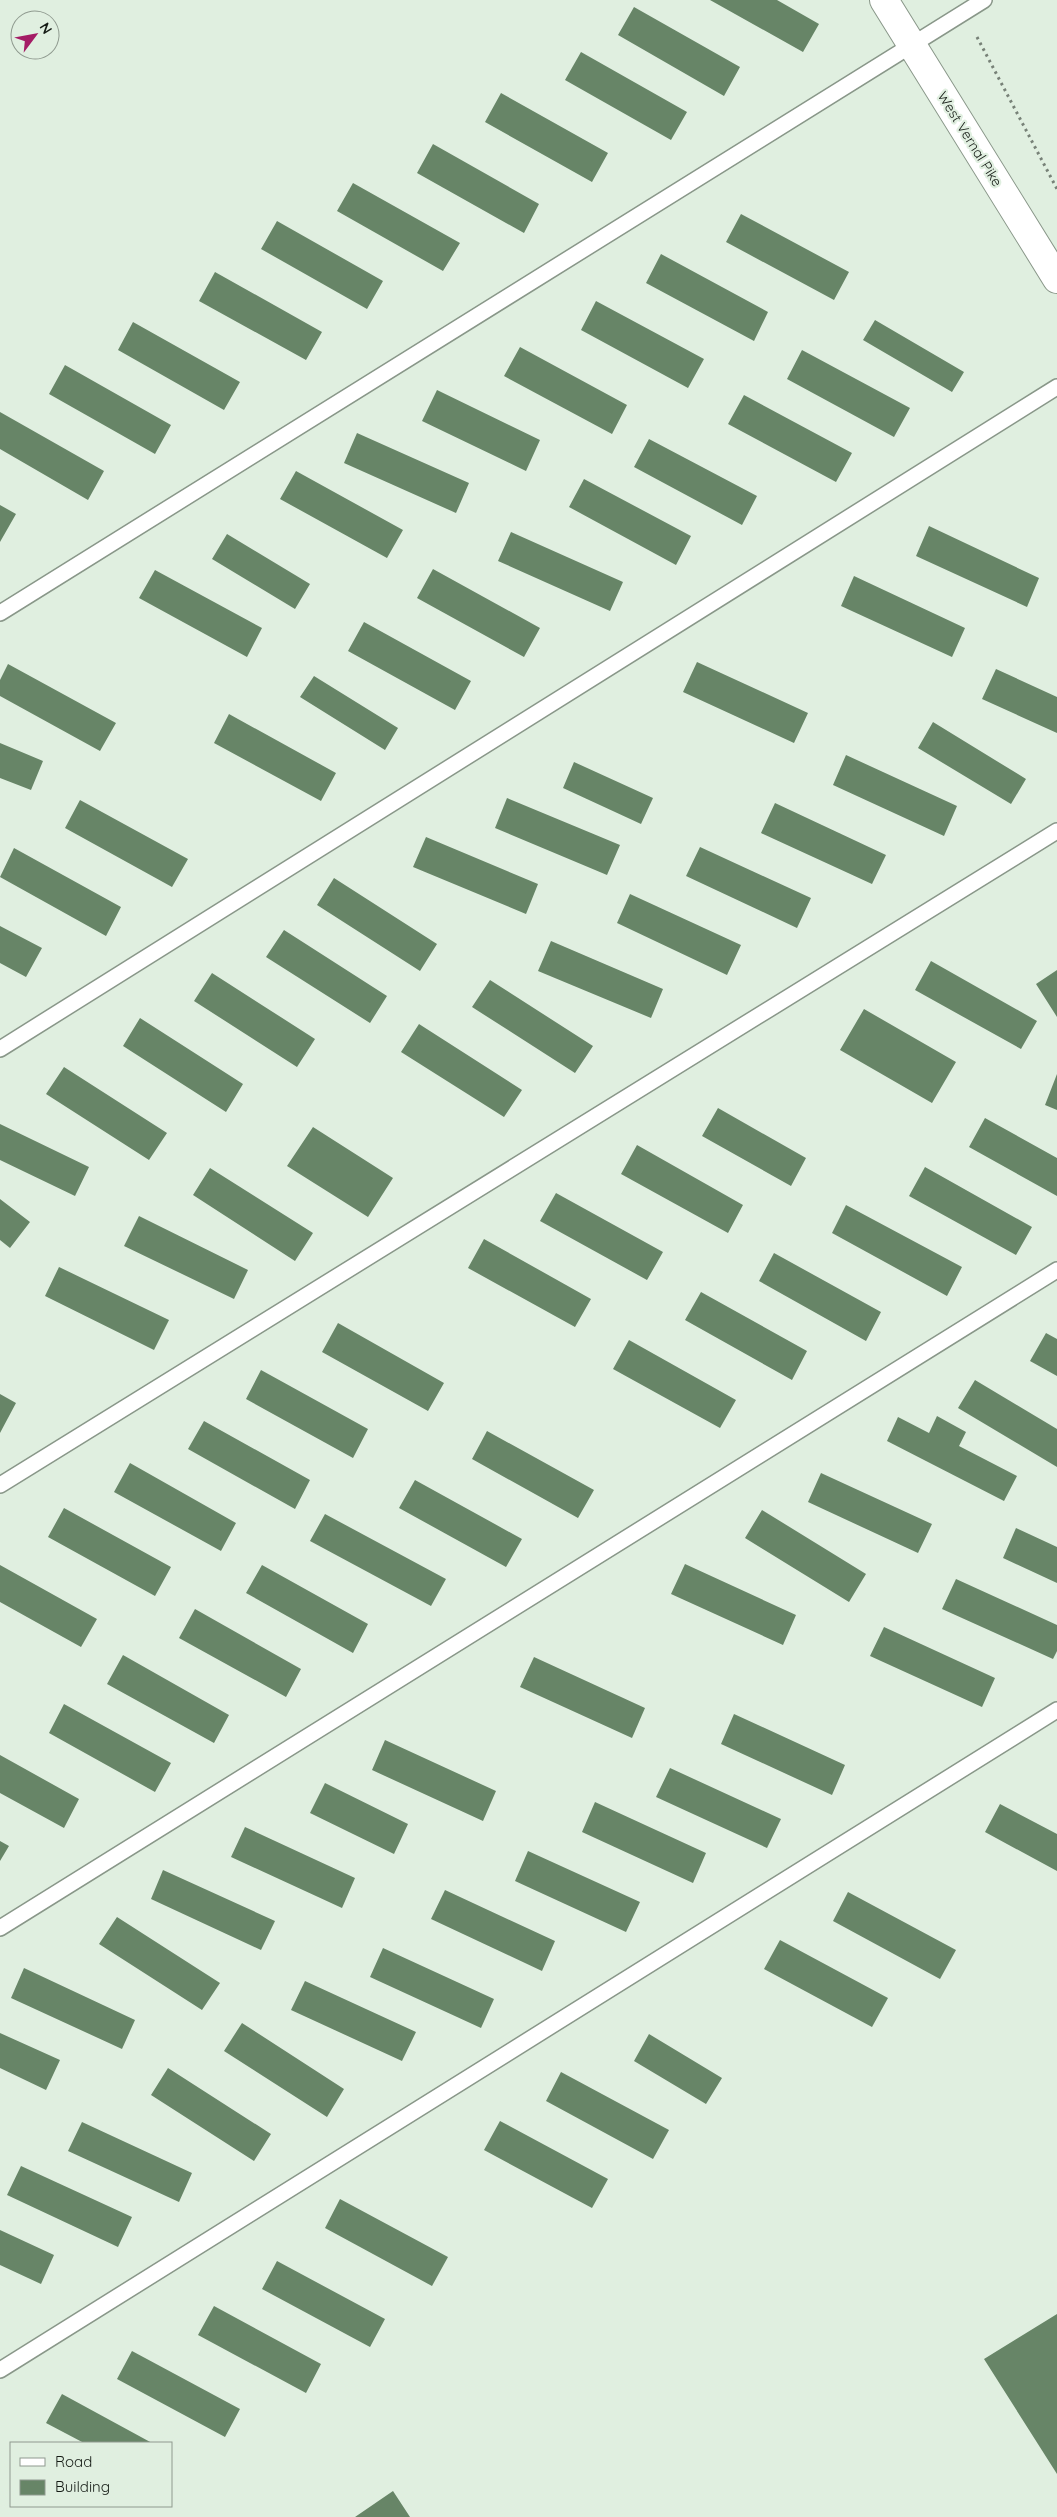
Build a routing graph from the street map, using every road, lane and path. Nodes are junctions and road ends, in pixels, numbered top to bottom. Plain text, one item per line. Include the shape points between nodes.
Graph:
1 (884, 0) edge
2 (984, 0) edge
3 (964, 13) junction
4 (912, 45) junction
5 (1057, 189) edge
6 (1057, 279) edge
7 (1057, 387) edge
8 (0, 613) edge
9 (1057, 831) edge
10 (0, 1049) edge
11 (1057, 1270) edge
12 (0, 1485) edge
13 (1057, 1710) edge
14 (0, 1928) edge
15 (0, 2370) edge

1 - 4 main road, West Vernal Pike
2 - 3 lane
3 - 4 lane
3 - 5 path
4 - 6 main road, West Vernal Pike
4 - 8 lane
7 - 10 lane
9 - 12 lane
11 - 14 lane
13 - 15 lane

